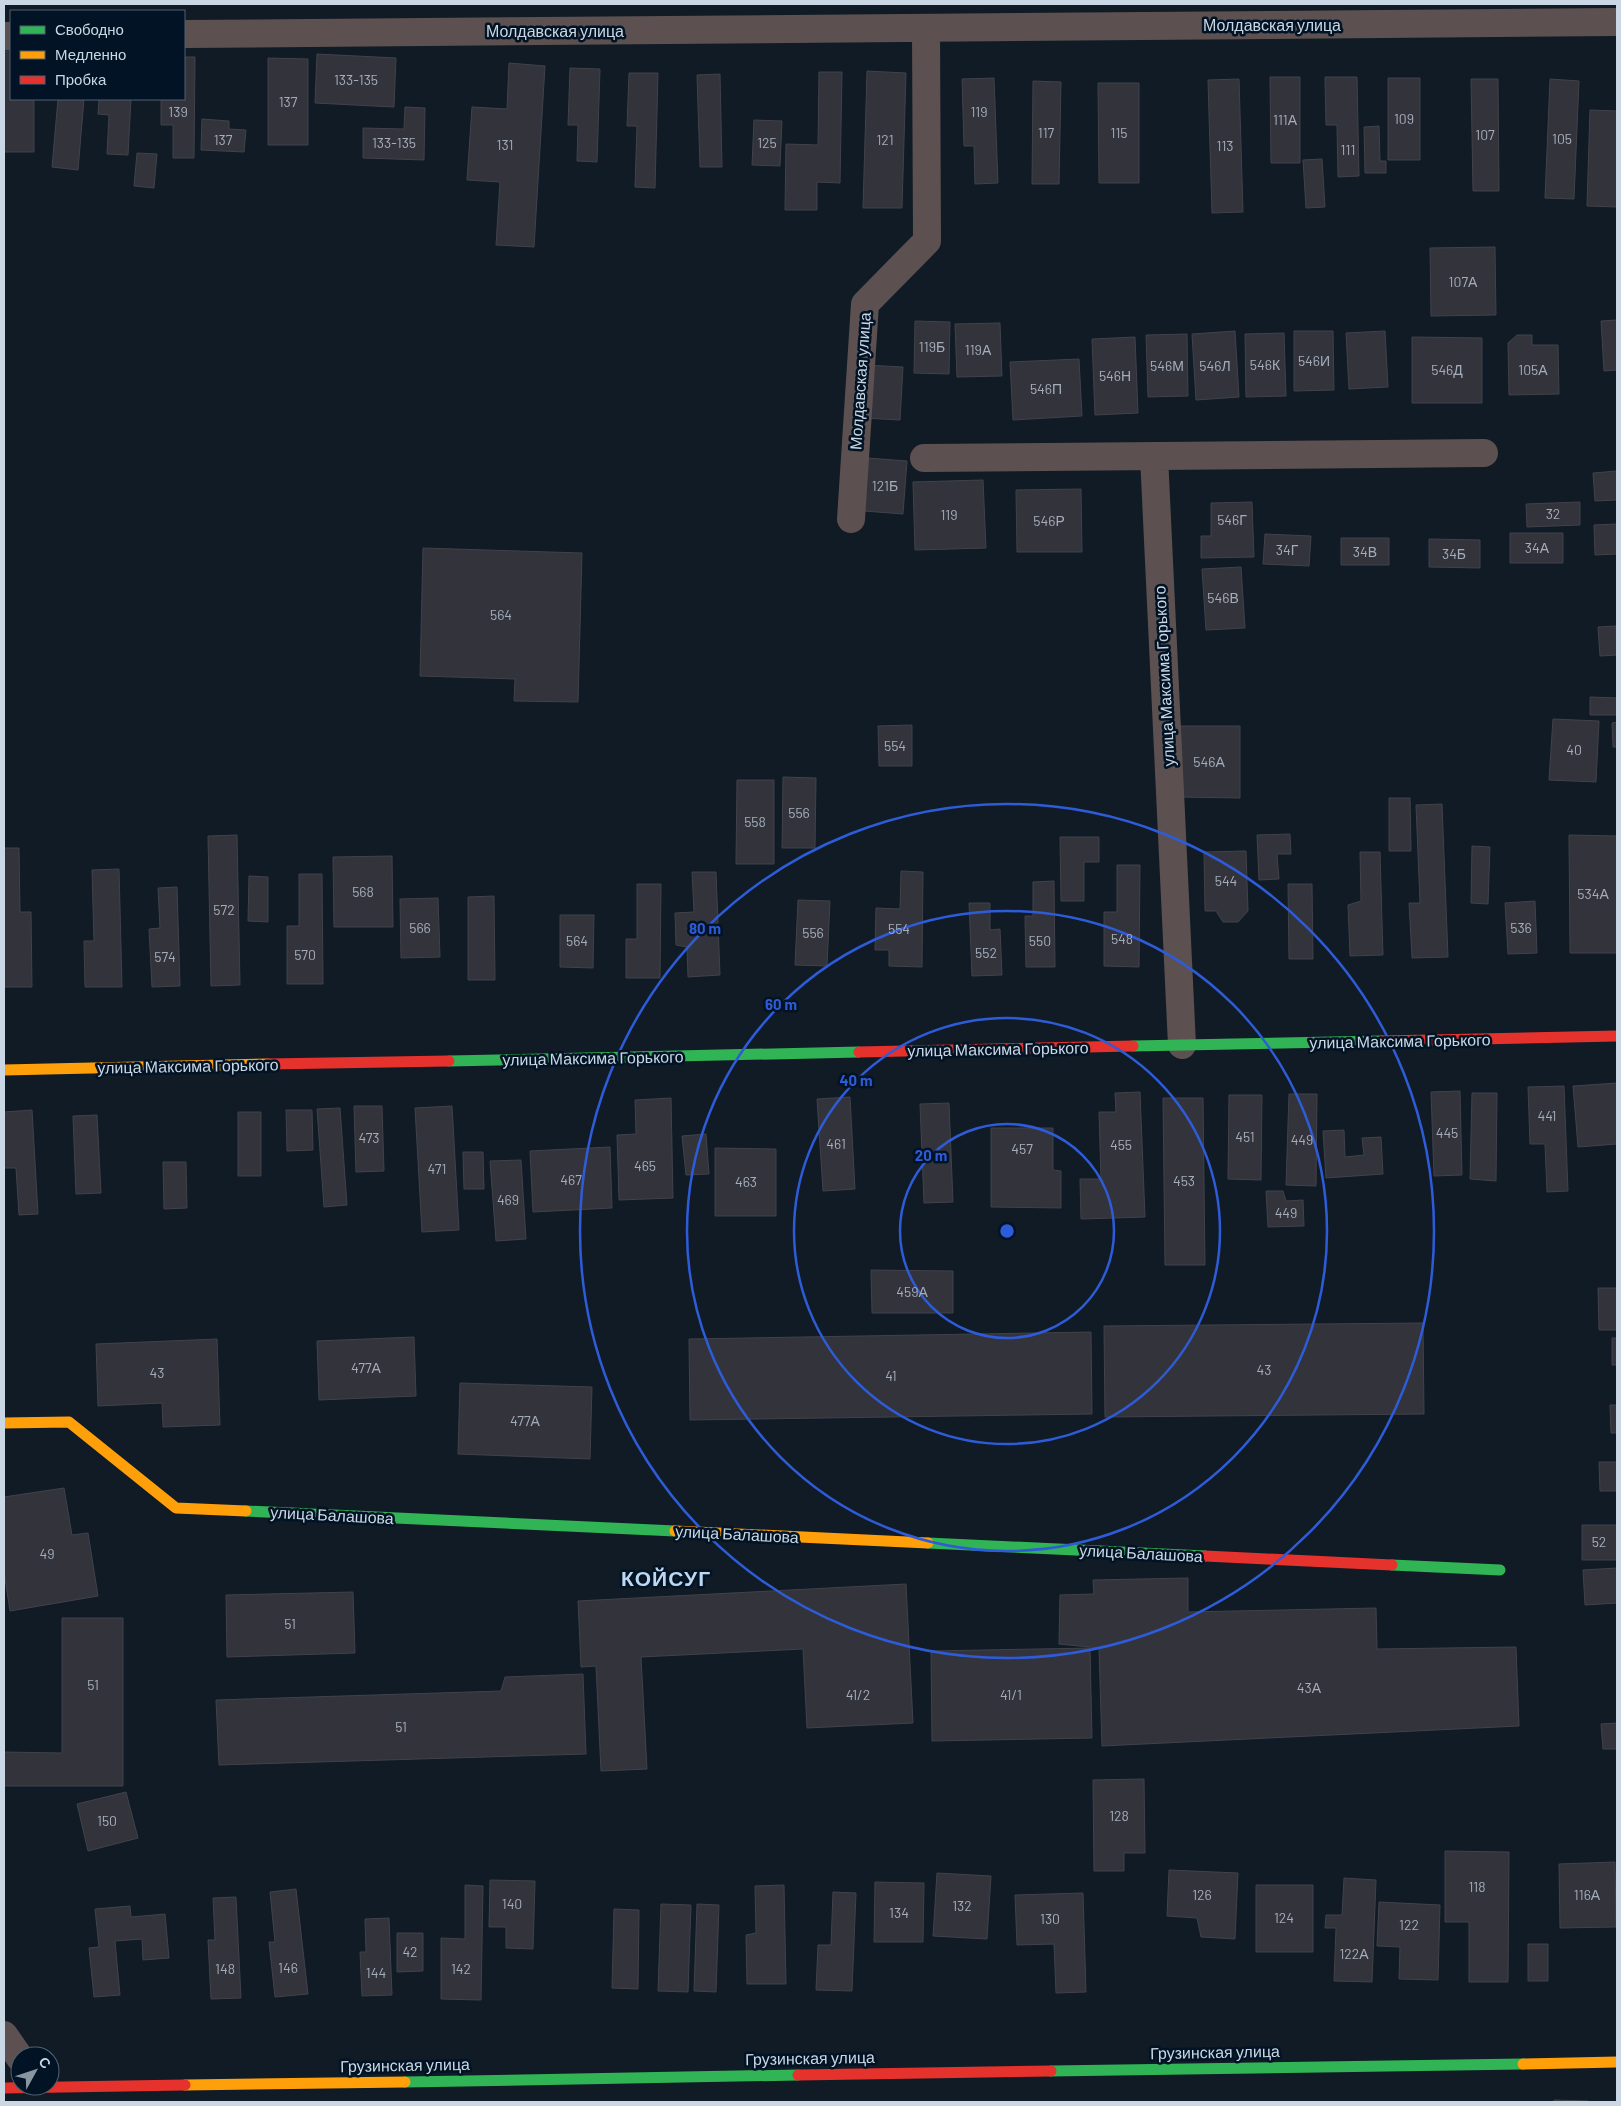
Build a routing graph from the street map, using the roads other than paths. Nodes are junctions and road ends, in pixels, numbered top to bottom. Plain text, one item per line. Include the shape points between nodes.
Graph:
1 (1617, 22) edge
2 (926, 28) junction
3 (185, 34) edge
4 (1484, 453) dead end
5 (1154, 456) junction
6 (924, 458) dead end
7 (851, 519) dead end
8 (1617, 1036) edge
9 (1182, 1045) junction
10 (4, 1070) edge
11 (4, 1423) edge
12 (1500, 1570) dead end
13 (4, 2035) edge
14 (12, 2046) edge
15 (1617, 2062) edge
16 (60, 2092) edge

1 - 2 street, Молдавская улица
2 - 3 street, Молдавская улица
2 - 7 street, Молдавская улица via 927,241 865,304
4 - 5 street
5 - 6 street
5 - 9 street, улица Максима Горького
8 - 9 main road, улица Максима Горького
9 - 10 main road, улица Максима Горького
11 - 12 main road, улица Балашова via 69,1422 176,1508
13 - 14 street
15 - 16 main road, Грузинская улица

